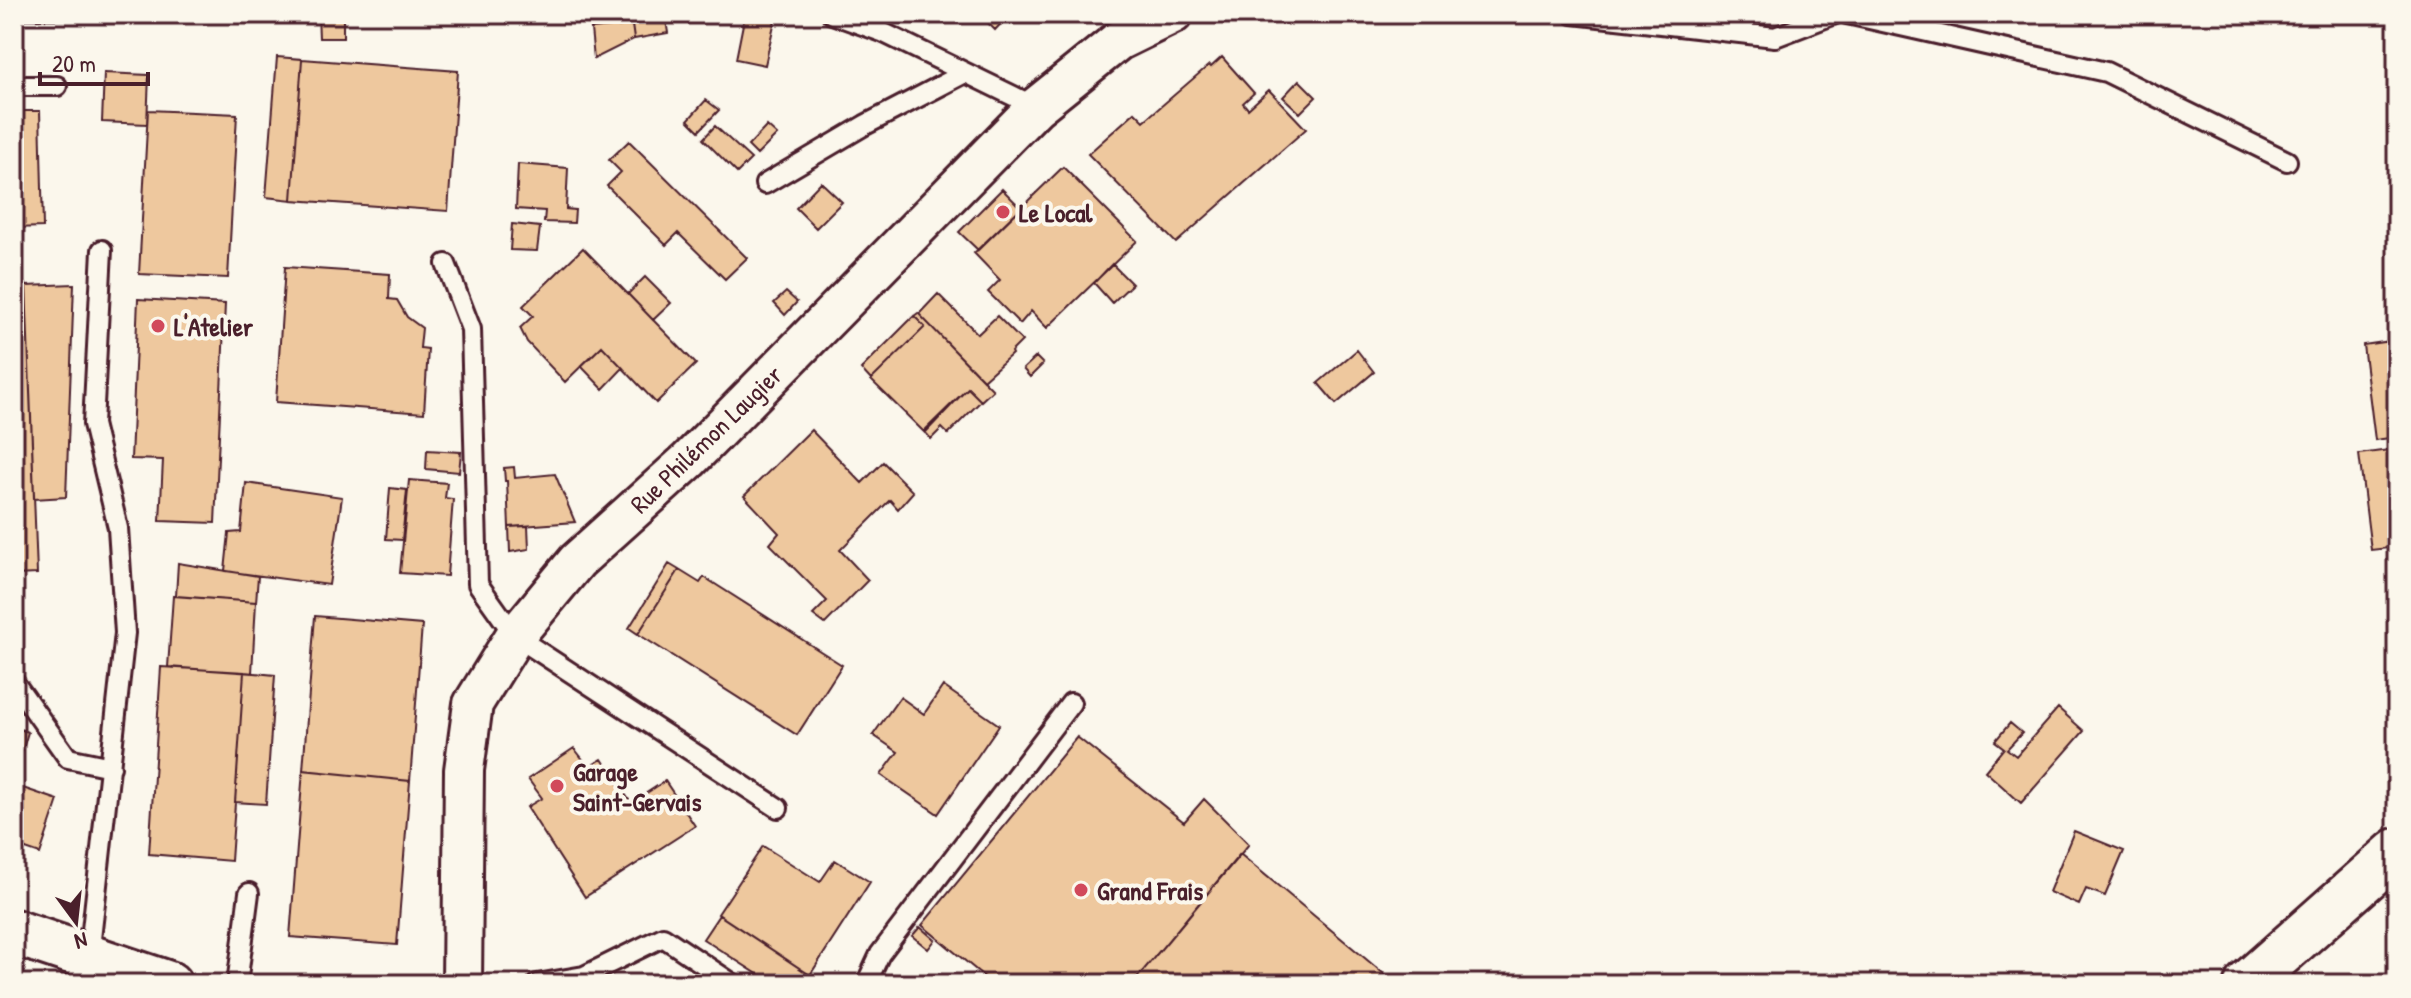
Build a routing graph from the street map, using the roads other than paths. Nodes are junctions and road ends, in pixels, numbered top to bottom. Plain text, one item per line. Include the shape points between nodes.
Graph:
1 (832, 14) edge
2 (1573, 14) edge
3 (1835, 14) edge
4 (1847, 14) edge
5 (1162, 17) edge
6 (965, 73) junction
7 (14, 86) edge
8 (57, 86) dead end
9 (1036, 107) junction
10 (2287, 161) dead end
11 (765, 184) dead end
12 (102, 250) dead end
13 (446, 264) dead end
14 (515, 636) junction
15 (14, 682) edge
16 (1071, 703) dead end
17 (111, 767) junction
18 (778, 808) dead end
19 (2397, 851) edge
20 (249, 893) dead end
21 (14, 932) edge
22 (89, 957) junction
23 (169, 984) edge
24 (237, 984) edge
25 (462, 984) edge
26 (537, 984) edge
27 (733, 984) edge
28 (866, 984) edge
29 (2247, 984) edge

1 - 6 lane
2 - 3 lane via 1775,37
4 - 10 lane via 2106,72
5 - 9 street, Rue Philémon Laugier via 1118,41
6 - 9 lane
6 - 11 lane
7 - 8 lane
9 - 14 street, Rue Philémon Laugier via 689,460 577,561
12 - 17 lane via 93,424 118,528 125,633
13 - 14 lane via 471,329 478,584
14 - 18 lane
14 - 25 street, Rue Philémon Laugier via 473,704 464,770
15 - 17 lane via 68,758
16 - 28 lane via 880,954
17 - 22 lane
19 - 29 main road
20 - 24 lane
21 - 22 main road
22 - 23 main road
26 - 27 lane via 584,976 663,937

